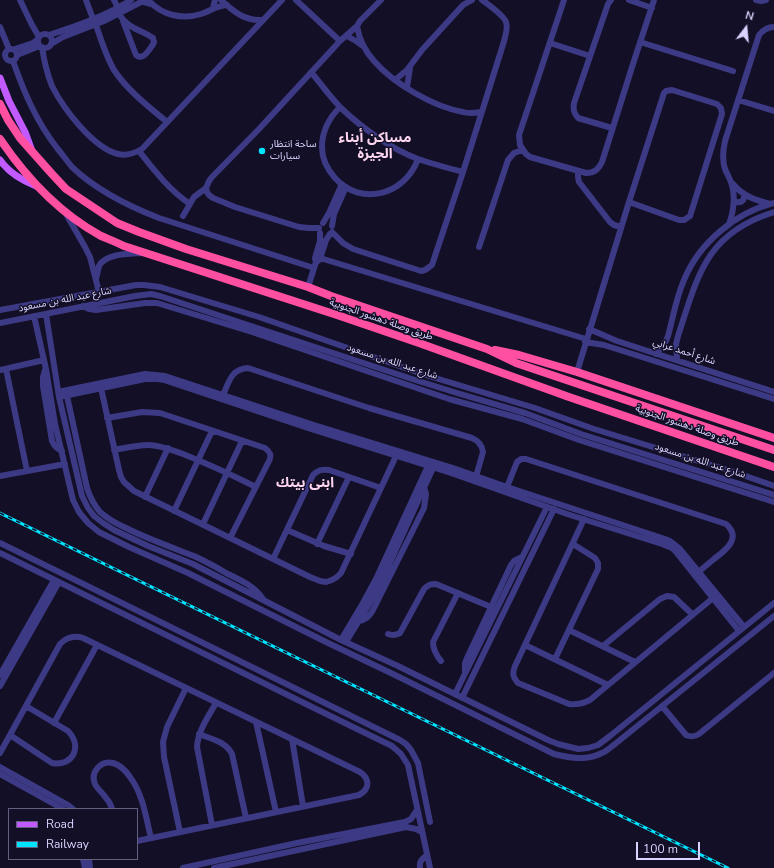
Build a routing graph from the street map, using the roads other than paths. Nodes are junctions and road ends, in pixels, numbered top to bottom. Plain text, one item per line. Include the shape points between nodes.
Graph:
1 (20, 0) edge
2 (86, 0) edge
3 (114, 0) edge
4 (131, 0) edge
5 (215, 0) edge
6 (221, 0) edge
7 (282, 0) edge
8 (296, 0) edge
9 (381, 0) edge
10 (472, 0) edge
11 (482, 0) edge
12 (564, 0) edge
13 (611, 0) edge
14 (629, 0) edge
15 (654, 0) edge
16 (756, 0) edge
17 (766, 0) edge
18 (150, 2) edge
19 (464, 3) edge
20 (227, 5) junction
21 (213, 8) junction
22 (652, 8) junction
23 (118, 11) junction
24 (246, 19) junction
25 (262, 20) junction
26 (123, 21) junction
27 (94, 22) junction
28 (357, 26) junction
29 (0, 27) edge
30 (774, 27) edge
31 (250, 33) junction
32 (49, 35) junction
33 (347, 36) junction
34 (39, 38) junction
35 (340, 41) junction
36 (640, 42) junction
37 (550, 43) junction
38 (51, 44) junction
39 (41, 47) junction
40 (364, 47) junction
41 (14, 51) junction
42 (590, 56) junction
43 (13, 61) junction
44 (410, 67) junction
45 (733, 71) dead end
46 (311, 72) junction
47 (0, 78) edge
48 (395, 80) junction
49 (407, 88) junction
50 (738, 100) junction
51 (0, 104) edge
52 (340, 107) junction
53 (774, 111) edge
54 (481, 112) junction
55 (464, 113) junction
56 (167, 122) junction
57 (478, 123) junction
58 (612, 128) junction
59 (0, 139) edge
60 (522, 150) junction
61 (139, 151) junction
62 (32, 153) junction
63 (418, 159) junction
64 (0, 160) edge
65 (578, 171) junction
66 (463, 172) junction
67 (732, 183) junction
68 (36, 186) junction
69 (344, 186) junction
70 (206, 188) junction
71 (744, 195) junction
72 (734, 201) junction
73 (629, 202) junction
74 (190, 204) junction
75 (772, 204) edge
76 (63, 210) junction
77 (774, 212) edge
78 (184, 216) dead end
79 (730, 224) junction
80 (621, 227) junction
81 (321, 228) junction
82 (331, 231) junction
83 (479, 247) dead end
84 (146, 253) junction
85 (317, 263) junction
86 (96, 280) junction
87 (308, 287) junction
88 (99, 292) junction
89 (219, 305) junction
90 (83, 306) junction
91 (0, 310) edge
92 (46, 314) junction
93 (216, 314) junction
94 (34, 316) junction
95 (0, 323) edge
96 (241, 325) junction
97 (589, 330) junction
98 (586, 341) junction
99 (51, 343) junction
100 (40, 345) junction
101 (487, 349) junction
102 (656, 354) junction
103 (44, 360) junction
104 (677, 360) junction
105 (3, 369) edge
106 (46, 369) junction
107 (381, 372) junction
108 (576, 372) junction
109 (711, 375) junction
110 (133, 379) junction
111 (427, 384) junction
112 (101, 388) junction
113 (198, 390) junction
114 (424, 391) junction
115 (774, 392) edge
116 (59, 395) junction
117 (222, 395) junction
118 (67, 396) junction
119 (774, 399) edge
120 (262, 411) junction
121 (524, 416) junction
122 (107, 418) junction
123 (212, 431) junction
124 (774, 438) edge
125 (69, 441) junction
126 (242, 441) junction
127 (60, 443) junction
128 (168, 448) junction
129 (114, 450) junction
130 (774, 450) edge
131 (62, 451) junction
132 (396, 456) junction
133 (406, 457) junction
134 (198, 460) junction
135 (65, 464) junction
136 (430, 467) junction
137 (675, 467) junction
138 (774, 467) edge
139 (28, 471) junction
140 (731, 471) junction
141 (84, 473) junction
142 (227, 473) junction
143 (77, 475) junction
144 (0, 476) edge
145 (349, 477) junction
146 (475, 479) junction
147 (728, 480) junction
148 (774, 486) edge
149 (256, 487) junction
150 (507, 487) junction
151 (381, 488) junction
152 (774, 495) edge
153 (145, 497) junction
154 (774, 502) edge
155 (547, 507) junction
156 (554, 509) junction
157 (174, 511) junction
158 (571, 512) junction
159 (584, 519) junction
160 (117, 524) junction
161 (202, 524) junction
162 (114, 530) junction
163 (287, 530) junction
164 (230, 538) junction
165 (151, 539) junction
166 (0, 543) edge
167 (317, 544) junction
168 (572, 544) junction
169 (148, 546) junction
170 (0, 554) edge
171 (351, 554) junction
172 (196, 557) junction
173 (522, 557) junction
174 (273, 559) junction
175 (193, 564) junction
176 (697, 574) junction
177 (56, 581) junction
178 (458, 593) junction
179 (48, 596) junction
180 (713, 598) junction
181 (264, 600) junction
182 (774, 603) edge
183 (491, 607) junction
184 (692, 615) junction
185 (147, 616) junction
186 (774, 616) edge
187 (143, 624) junction
188 (317, 628) junction
189 (742, 629) junction
190 (569, 630) junction
191 (388, 634) dead end
192 (313, 636) junction
193 (344, 641) junction
194 (525, 644) junction
195 (97, 645) junction
196 (602, 646) junction
197 (219, 651) junction
198 (215, 659) junction
199 (555, 660) junction
200 (441, 661) dead end
201 (635, 662) junction
202 (398, 666) junction
203 (692, 669) junction
204 (465, 673) junction
205 (774, 673) edge
206 (393, 674) junction
207 (0, 675) edge
208 (698, 677) junction
209 (279, 681) junction
210 (608, 685) junction
211 (0, 686) edge
212 (186, 688) junction
213 (274, 689) junction
214 (455, 694) junction
215 (462, 698) junction
216 (319, 700) junction
217 (216, 703) junction
218 (26, 706) junction
219 (662, 706) junction
220 (315, 709) junction
221 (256, 722) junction
222 (54, 723) junction
223 (514, 724) junction
224 (510, 732) junction
225 (199, 734) junction
226 (10, 735) junction
227 (292, 739) junction
228 (0, 753) edge
229 (0, 767) edge
230 (0, 774) edge
231 (424, 796) junction
232 (414, 798) junction
233 (58, 803) junction
234 (304, 806) junction
235 (62, 808) edge
236 (70, 808) edge
237 (111, 808) edge
238 (417, 810) junction
239 (276, 812) junction
240 (246, 818) junction
241 (430, 822) dead end
242 (212, 825) junction
243 (406, 825) junction
244 (180, 832) junction
245 (422, 832) junction
246 (151, 838) junction
247 (138, 841) edge
248 (292, 847) junction
249 (427, 855) junction
250 (202, 866) edge
251 (183, 868) edge
252 (214, 868) edge
253 (420, 868) edge
254 (430, 868) edge

1 - 34 street
2 - 27 street
3 - 23 street
4 - 23 street
5 - 21 street
6 - 20 street
7 - 25 street
8 - 35 street
9 - 28 street
10 - 19 street
11 - 54 street via 504,18 507,27
12 - 37 street
13 - 42 street
14 - 22 street
15 - 22 street
16 - 17 street
18 - 21 street via 165,13 182,17 194,16
18 - 23 street via 141,2
19 - 44 street
20 - 21 street
20 - 24 street
22 - 36 street
23 - 26 street
23 - 27 street
24 - 25 street
24 - 31 street
25 - 31 street
26 - 26 street via 153,38 153,44 142,57 136,54
27 - 32 street
27 - 38 street
27 - 56 street via 108,59 119,77
28 - 33 street
28 - 40 street
29 - 41 street
30 - 50 street via 764,29 759,35
31 - 56 street
32 - 34 street via 43,34
32 - 38 street
33 - 35 street
33 - 40 street
34 - 39 street via 38,44
34 - 41 street
35 - 46 street
36 - 45 street
36 - 58 street
37 - 42 street
37 - 60 street via 519,135
38 - 39 street via 46,48
39 - 41 street
39 - 61 street via 52,85 60,102 76,122 111,151 125,155
40 - 48 street via 378,66
41 - 43 street via 16,59
41 - 43 street via 6,51 5,56
42 - 58 street via 574,103 575,114 583,120
43 - 85 street via 25,94 47,134 72,166 96,185 123,202 159,218
44 - 48 street
44 - 49 street
46 - 52 street
46 - 70 street via 212,177
47 - 62 main road
48 - 49 street
49 - 55 street via 433,102
50 - 53 street
50 - 67 street via 724,146 725,169
51 - 62 highway, طريق وصلة دهشور الجنوبية via 8,120
52 - 63 street via 391,146
52 - 69 street via 328,121 322,142 326,166
54 - 55 street
54 - 57 street
55 - 57 street
56 - 61 street
57 - 66 street
58 - 65 street via 602,162 597,169 590,173
59 - 68 highway
60 - 65 street via 530,157
60 - 83 street via 514,153 508,160
61 - 74 street via 168,186
62 - 87 highway, طريق وصلة دهشور الجنوبية via 66,189 117,223 186,249
63 - 66 street
63 - 69 street via 409,175 392,190 366,194
64 - 68 main road, طريق وصلة دهشور الجنوبية via 13,174
65 - 80 street via 579,182 610,222
66 - 82 street via 433,261 425,270 421,271 359,251 343,244
67 - 71 street
67 - 72 street
68 - 76 highway, طريق وصلة دهشور الجنوبية
69 - 81 street
69 - 82 street
70 - 74 street
70 - 81 street via 209,195 227,204 299,227
71 - 72 street via 742,202
71 - 75 street
72 - 79 street
73 - 73 street via 679,220 690,216 722,114 719,106 672,90 664,93
73 - 80 street
74 - 78 street
75 - 79 street
76 - 84 highway, طريق وصلة دهشور الجنوبية via 102,236
76 - 86 street via 90,256
77 - 104 street via 733,231 706,262 695,284 678,336
79 - 102 street via 708,243 690,268 681,288 668,336
80 - 97 street
81 - 82 street via 322,234 326,236
81 - 82 street via 327,222
81 - 85 street via 314,258
82 - 85 street
84 - 86 street via 109,258 99,267
84 - 138 highway, طريق وصلة دهشور الجنوبية via 337,315
85 - 87 street
85 - 98 street
86 - 88 street
87 - 101 highway, طريق وصلة دهشور الجنوبية
88 - 89 street, شارع عبد الله بن مسعود via 136,285 152,285
88 - 91 street, شارع عبد الله بن مسعود
89 - 93 street
89 - 140 street, شارع عبد الله بن مسعود via 428,376
90 - 92 street, شارع عبد الله بن مسعود
90 - 93 street, شارع عبد الله بن مسعود via 151,294
90 - 96 street via 96,310 151,303
92 - 94 street, شارع عبد الله بن مسعود
92 - 99 street
93 - 96 street, شارع عبد الله بن مسعود
94 - 95 street, شارع عبد الله بن مسعود
94 - 100 street
96 - 107 street, شارع عبد الله بن مسعود
97 - 98 street
97 - 102 street, شارع أحمد عرابي
98 - 108 street
98 - 109 street
99 - 100 street
99 - 116 street
100 - 103 street
101 - 108 highway via 520,355
101 - 130 highway, طريق وصلة دهشور الجنوبية via 516,363
102 - 104 street, شارع أحمد عرابي
103 - 105 street
103 - 106 street
104 - 109 street, شارع أحمد عرابي
105 - 139 street
106 - 127 street
106 - 131 street via 43,386 52,441 57,449
107 - 111 street, شارع عبد الله بن مسعود
107 - 114 street
108 - 124 highway
109 - 115 street, شارع أحمد عرابي
109 - 119 street
110 - 112 street
110 - 113 street via 145,374 165,376
110 - 116 street
111 - 114 street
111 - 121 street, شارع عبد الله بن مسعود
112 - 118 street
112 - 122 street
113 - 117 street
113 - 120 street
114 - 121 street
116 - 118 street
116 - 125 street
117 - 120 street
117 - 146 street via 236,371 248,368 472,438 479,442 482,449
118 - 141 street
120 - 132 street
120 - 133 street
121 - 137 street, شارع عبد الله بن مسعود
122 - 123 street via 142,412 160,413
122 - 129 street
123 - 126 street
123 - 134 street
125 - 127 street
125 - 143 street
126 - 142 street
126 - 149 street via 265,448 270,454 271,458
127 - 131 street
128 - 129 street via 148,445
128 - 134 street
128 - 153 street
129 - 153 street via 124,482
131 - 135 street
132 - 133 street
132 - 151 street
133 - 136 street
133 - 146 street via 453,468
134 - 142 street
134 - 157 street
135 - 139 street
135 - 192 street via 73,500 79,512 99,532 188,573
136 - 146 street
136 - 193 street
136 - 193 street via 424,487 381,582 359,621
137 - 147 street, شارع عبد الله بن مسعود
137 - 154 street
139 - 144 street
140 - 147 street
140 - 148 street, شارع عبد الله بن مسعود
141 - 143 street
141 - 160 street via 95,506
142 - 149 street
142 - 161 street
143 - 162 street via 88,508 103,524
145 - 151 street
145 - 163 street via 323,469 313,475
145 - 167 street
146 - 150 street
146 - 155 street
147 - 152 street, شارع عبد الله بن مسعود
149 - 164 street
150 - 158 street
150 - 176 street via 517,462 526,459 726,524 733,534 730,546
151 - 171 street
153 - 157 street
155 - 156 street
155 - 173 street
156 - 158 street
156 - 215 street
157 - 161 street
158 - 159 street
158 - 176 street via 670,541 679,548
159 - 168 street
159 - 176 street via 668,546
160 - 162 street
160 - 165 street
161 - 164 street
162 - 169 street
163 - 167 street
163 - 174 street
164 - 174 street
165 - 169 street
165 - 172 street
166 - 185 street
167 - 171 street
168 - 190 street via 595,558 598,569
168 - 194 street
169 - 175 street
170 - 177 street
171 - 174 street via 341,573 326,582
172 - 175 street
172 - 181 street via 252,587
173 - 183 street via 511,565
173 - 204 street
175 - 181 street
176 - 180 street
176 - 189 street
177 - 179 street
177 - 187 street
178 - 183 street
178 - 191 street via 436,584 427,586 400,633 392,636
178 - 200 street via 433,642 435,653
179 - 207 street
179 - 211 street
180 - 184 street
180 - 189 street
181 - 188 street
182 - 189 street
183 - 204 street via 465,663
184 - 196 street via 674,597 666,596
184 - 201 street
185 - 187 street
185 - 197 street
186 - 208 street
187 - 198 street
188 - 192 street
188 - 193 street
189 - 203 street
190 - 196 street
190 - 199 street
192 - 206 street
193 - 202 street
194 - 199 street
194 - 210 street via 513,672 518,683 576,705 590,700
195 - 212 street
195 - 218 street via 76,636 63,641
195 - 222 street
196 - 201 street
197 - 198 street
197 - 209 street
198 - 213 street
199 - 210 street
201 - 210 street
202 - 206 street
202 - 214 street
203 - 208 street
203 - 223 street via 598,745 578,749 558,744
204 - 214 street
205 - 219 street via 695,736 686,735
206 - 224 street
208 - 219 street
209 - 213 street
209 - 216 street
212 - 217 street
212 - 244 street via 167,727 163,742
213 - 220 street
214 - 215 street
215 - 223 street
216 - 220 street
216 - 231 street via 406,744 418,763
217 - 221 street
217 - 225 street
218 - 222 street
218 - 226 street
219 - 224 street via 611,747 590,757 554,754
220 - 232 street via 386,743 402,754 408,765
221 - 227 street
221 - 239 street
222 - 226 street via 68,731 75,739 75,750 66,762 52,762
223 - 224 street
225 - 240 street via 220,742 230,750
225 - 242 street via 197,752
226 - 228 street
227 - 234 street
227 - 234 street via 360,772 367,780 365,791 359,795
229 - 233 street
230 - 233 street
231 - 232 street
231 - 241 street
232 - 238 street
233 - 235 street
233 - 236 street
234 - 239 street
237 - 246 street via 94,783 94,773 98,767 109,763 120,767 134,783
238 - 243 street
238 - 245 street
239 - 240 street
240 - 242 street
242 - 244 street
243 - 245 street
243 - 248 street
244 - 246 street
245 - 249 street
246 - 247 street
248 - 250 street
248 - 252 street
249 - 253 street via 420,861
249 - 254 street
250 - 251 street

